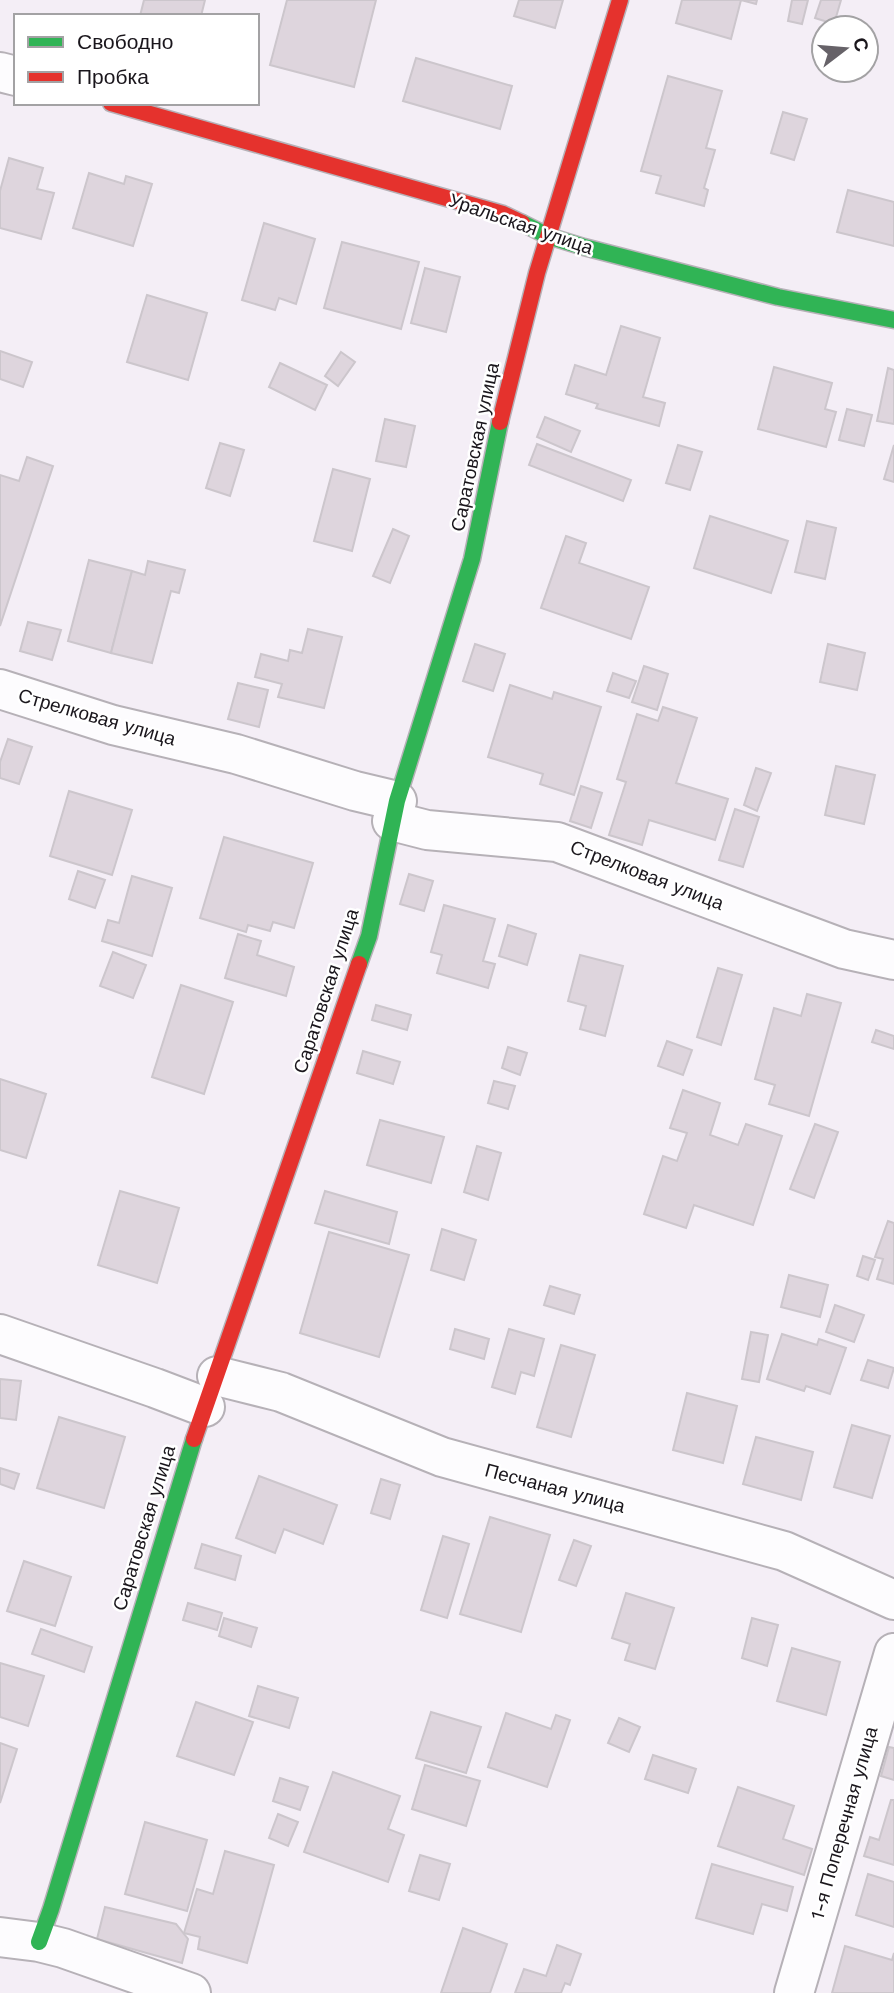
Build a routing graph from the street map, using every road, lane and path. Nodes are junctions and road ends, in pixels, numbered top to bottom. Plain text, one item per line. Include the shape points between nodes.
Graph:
1 (620, 0) edge
2 (118, 105) edge
3 (548, 236) junction
4 (894, 320) edge
5 (0, 689) edge
6 (394, 811) junction
7 (894, 960) edge
8 (0, 1334) edge
9 (211, 1391) junction
10 (894, 1600) edge
11 (894, 1653) edge
12 (0, 1937) edge
13 (39, 1942) junction
14 (191, 1993) edge
15 (794, 1993) edge

1 - 3 street, Саратовская улица
2 - 3 street, Уральская улица via 503,214
3 - 4 street, Уральская улица via 778,297
3 - 6 street, Саратовская улица via 493,450 472,559
5 - 6 street, Стрелковая улица via 113,726 236,754 355,791
6 - 7 street, Стрелковая улица via 427,830 558,842 844,949
6 - 9 street, Саратовская улица via 369,936
8 - 9 street, Песчаная улица via 155,1388
9 - 10 street, Песчаная улица via 281,1392 442,1457 784,1551
9 - 13 street, Саратовская улица
11 - 15 street, 1-я Поперечная улица
12 - 13 street
13 - 14 street

